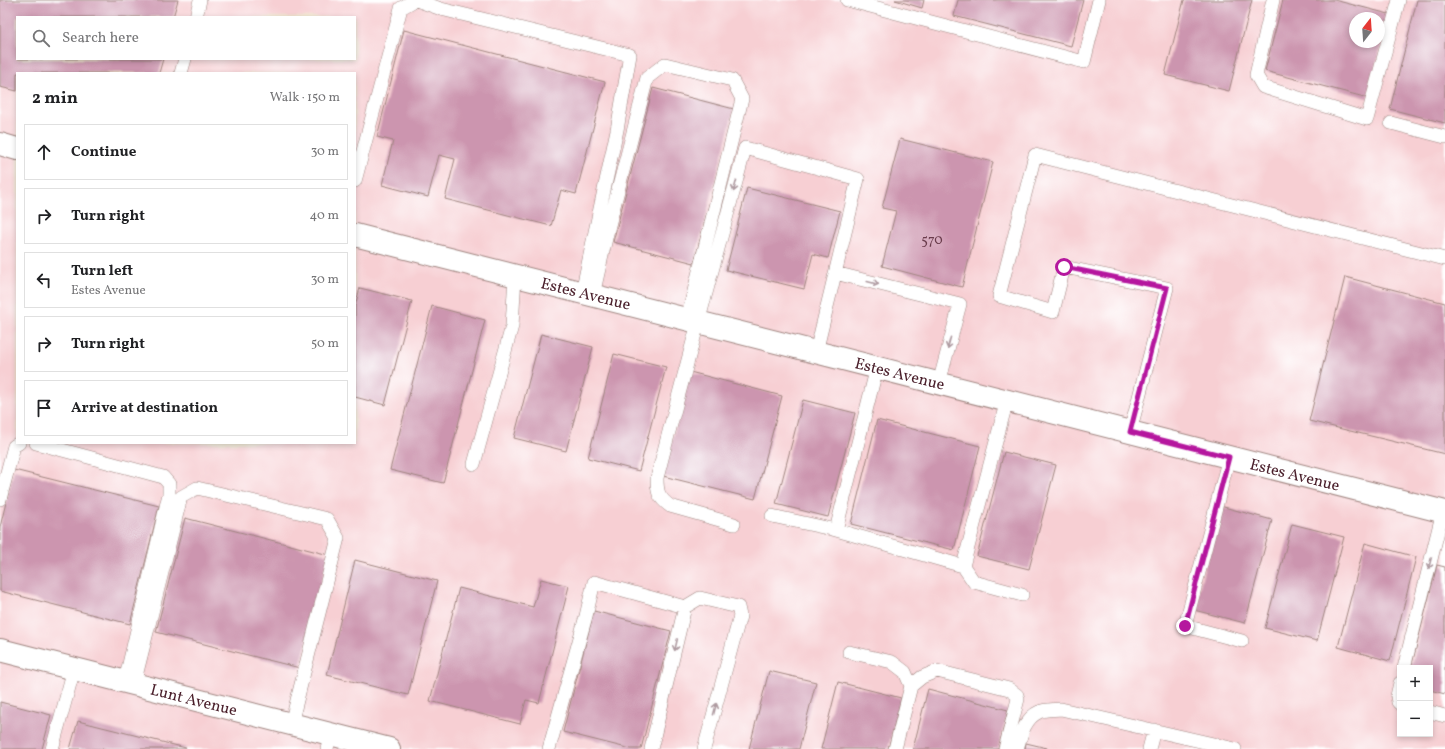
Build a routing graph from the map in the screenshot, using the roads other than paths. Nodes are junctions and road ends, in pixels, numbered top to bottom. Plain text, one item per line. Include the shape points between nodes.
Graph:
1 (200, 0) edge
2 (416, 0) edge
3 (847, 0) edge
4 (1099, 0) edge
5 (1273, 0) edge
6 (1399, 0) edge
7 (196, 16) edge
8 (185, 60) edge
9 (181, 72) edge
10 (1391, 124) dead end
11 (1445, 137) edge
12 (0, 144) edge
13 (16, 149) edge
14 (356, 178) edge
15 (356, 235) edge
16 (1445, 259) edge
17 (835, 273) junction
18 (515, 276) junction
19 (587, 294) junction
20 (693, 321) junction
21 (816, 352) junction
22 (877, 367) junction
23 (939, 383) junction
24 (1007, 400) junction
25 (1130, 432) junction
26 (17, 444) edge
27 (40, 444) edge
28 (1229, 457) junction
29 (474, 464) dead end
30 (0, 499) edge
31 (1444, 512) edge
32 (772, 516) dead end
33 (734, 524) dead end
34 (836, 530) junction
35 (963, 566) junction
36 (1022, 595) dead end
37 (685, 607) junction
38 (1242, 641) dead end
39 (0, 650) edge
40 (850, 652) dead end
41 (1405, 665) edge
42 (74, 669) junction
43 (130, 683) junction
44 (911, 686) junction
45 (1433, 713) edge
46 (1445, 716) edge
47 (291, 724) junction
48 (1154, 730) junction
49 (329, 742) edge
50 (52, 749) edge
51 (389, 749) edge
52 (549, 749) edge
53 (651, 749) edge
54 (704, 749) edge
55 (895, 749) edge
56 (1005, 749) edge
57 (1017, 749) edge
58 (1149, 749) edge
59 (1235, 749) edge

1 - 7 lane
2 - 14 lane via 401,8
2 - 19 lane via 441,9 630,55
3 - 4 lane via 1084,62
5 - 6 lane via 1256,75 1263,87 1367,119
8 - 9 lane
10 - 11 lane
12 - 13 street
15 - 18 street, Estes Avenue
16 - 25 lane via 1035,155 999,296 1053,312 1064,267 1167,288
17 -> 20 lane via 858,179 746,148
17 - 21 lane
17 -> 23 lane via 960,304
18 - 19 street, Estes Avenue
18 - 29 lane via 512,326
19 - 20 street, Estes Avenue
19 - 20 lane via 609,225 647,78 665,64 732,80 742,99
20 - 21 street, Estes Avenue
20 - 33 lane via 688,356 657,478 657,489 661,500 670,506
21 - 22 street, Estes Avenue
22 - 23 street, Estes Avenue
22 - 34 lane
23 - 24 street, Estes Avenue
24 - 25 street, Estes Avenue
24 - 35 lane
25 - 28 street, Estes Avenue
26 - 30 lane via 14,446
27 - 43 lane via 164,476 169,484
28 - 31 street, Estes Avenue
28 - 38 lane via 1185,626
31 -> 41 lane
32 - 34 lane
34 - 35 lane
35 - 36 lane via 974,582
37 - 52 lane via 594,582
37 -> 53 lane
54 -> 37 lane via 740,616 738,607 700,598
39 - 42 street, Lunt Avenue
40 - 44 lane via 892,662 905,672
42 - 43 street, Lunt Avenue
42 - 50 lane
43 - 47 street, Lunt Avenue
43 - 47 lane via 181,497 198,488 327,519 338,538
44 - 55 lane
44 - 56 lane via 922,677 937,671 1009,689 1018,699
45 - 46 lane
47 - 49 street, Lunt Avenue
48 - 57 lane via 1061,709 1040,711 1030,718 1020,736
48 - 58 lane
48 - 59 lane
49 - 51 street, Lunt Avenue

